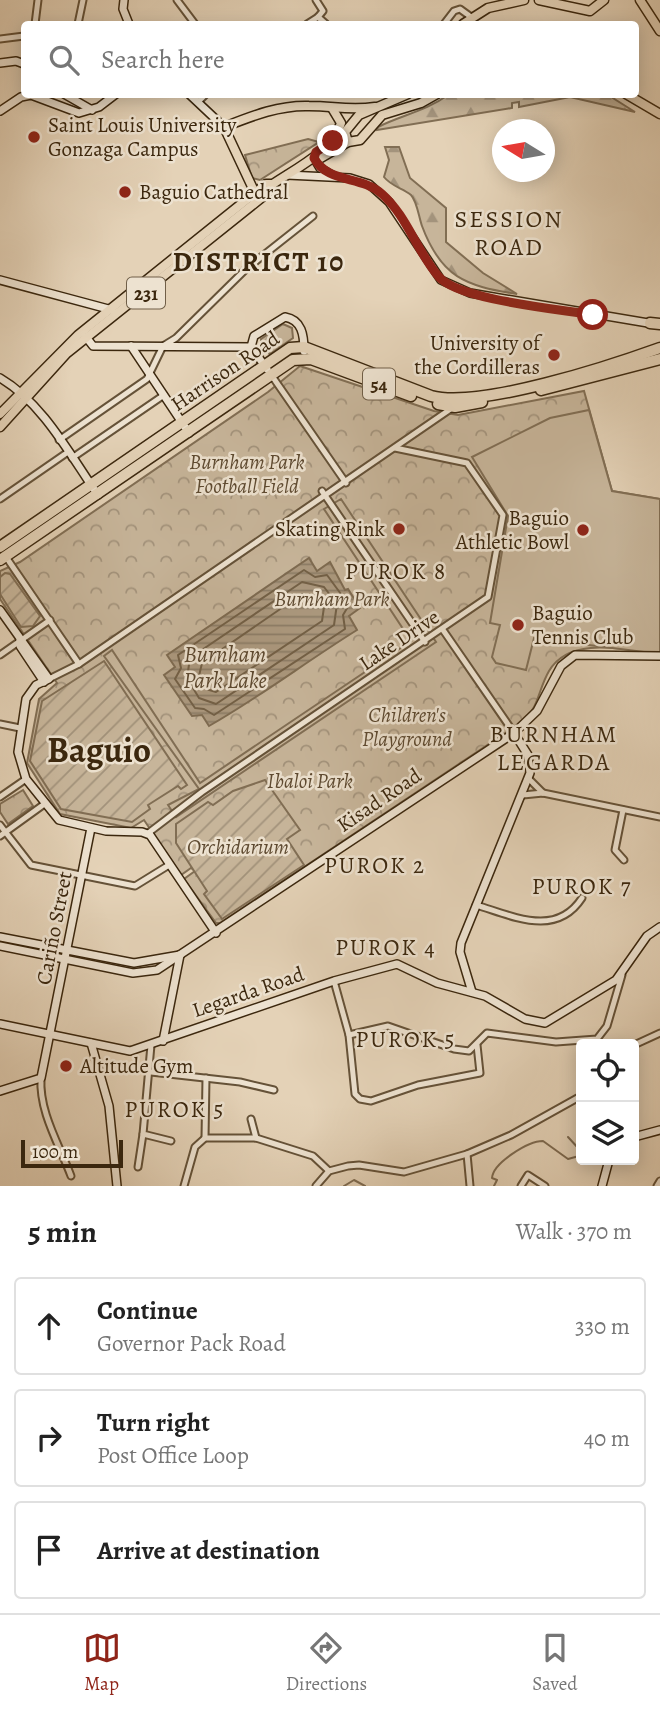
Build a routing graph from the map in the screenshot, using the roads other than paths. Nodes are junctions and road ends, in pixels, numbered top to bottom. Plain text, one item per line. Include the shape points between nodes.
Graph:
1 (38, 0) edge
2 (83, 0) edge
3 (124, 0) edge
4 (177, 0) edge
5 (316, 0) edge
6 (524, 0) edge
7 (539, 0) edge
8 (604, 0) edge
9 (640, 0) edge
10 (318, 17) junction
11 (471, 17) junction
12 (35, 21) edge
13 (79, 21) edge
14 (128, 21) edge
15 (193, 21) edge
16 (312, 21) edge
17 (323, 21) edge
18 (446, 21) edge
19 (466, 21) edge
20 (660, 31) edge
21 (21, 36) edge
22 (0, 39) edge
23 (0, 63) edge
24 (21, 64) edge
25 (21, 97) edge
26 (36, 98) edge
27 (71, 98) edge
28 (110, 98) edge
29 (194, 98) edge
30 (202, 98) edge
31 (398, 98) edge
32 (427, 98) edge
33 (633, 98) edge
34 (198, 102) junction
35 (375, 107) junction
36 (332, 108) junction
37 (92, 110) junction
38 (0, 111) edge
39 (660, 114) edge
40 (379, 118) junction
41 (224, 127) junction
42 (348, 142) junction
43 (314, 158) junction
44 (287, 175) junction
45 (334, 176) junction
46 (273, 184) junction
47 (255, 193) junction
48 (313, 216) dead end
49 (0, 280) edge
50 (112, 310) junction
51 (657, 325) edge
52 (86, 337) junction
53 (131, 346) junction
54 (163, 346) junction
55 (251, 347) junction
56 (304, 347) junction
57 (660, 348) edge
58 (304, 358) junction
59 (660, 359) edge
60 (264, 365) junction
61 (150, 376) junction
62 (272, 376) junction
63 (0, 378) edge
64 (23, 395) junction
65 (164, 395) junction
66 (455, 407) junction
67 (0, 414) edge
68 (0, 427) edge
69 (186, 428) junction
70 (59, 440) junction
71 (395, 448) junction
72 (70, 455) junction
73 (346, 483) junction
74 (91, 485) junction
75 (98, 495) junction
76 (325, 496) junction
77 (0, 499) edge
78 (2, 554) edge
79 (0, 610) edge
80 (50, 620) junction
81 (443, 630) junction
82 (20, 640) junction
83 (425, 642) junction
84 (0, 655) edge
85 (660, 656) edge
86 (79, 664) junction
87 (47, 680) junction
88 (0, 724) edge
89 (20, 728) junction
90 (514, 733) junction
91 (26, 779) junction
92 (529, 779) junction
93 (542, 793) junction
94 (523, 795) junction
95 (0, 797) edge
96 (43, 804) junction
97 (623, 810) junction
98 (660, 817) edge
99 (0, 825) edge
100 (91, 828) junction
101 (2, 834) edge
102 (147, 834) junction
103 (624, 860) dead end
104 (169, 865) junction
105 (82, 876) junction
106 (582, 898) dead end
107 (476, 905) junction
108 (660, 927) edge
109 (216, 933) junction
110 (4, 938) edge
111 (3, 947) edge
112 (67, 950) junction
113 (181, 955) junction
114 (66, 960) junction
115 (128, 962) junction
116 (127, 971) junction
117 (622, 975) junction
118 (334, 981) junction
119 (472, 992) junction
120 (0, 1024) edge
121 (660, 1033) edge
122 (50, 1035) junction
123 (349, 1035) junction
124 (163, 1041) junction
125 (91, 1043) junction
126 (639, 1043) edge
127 (151, 1045) junction
128 (477, 1045) junction
129 (151, 1072) junction
130 (41, 1078) junction
131 (206, 1078) junction
132 (274, 1090) dead end
133 (0, 1091) edge
134 (576, 1099) edge
135 (251, 1119) dead end
136 (660, 1129) edge
137 (143, 1134) junction
138 (639, 1135) edge
139 (205, 1138) junction
140 (256, 1138) junction
141 (171, 1141) dead end
142 (467, 1154) junction
143 (608, 1165) edge
144 (138, 1167) dead end
145 (330, 1171) junction
146 (71, 1176) dead end
147 (660, 1181) edge
148 (117, 1186) edge
149 (184, 1186) edge
150 (316, 1186) edge
151 (470, 1186) edge
152 (521, 1186) edge
153 (545, 1186) edge
154 (602, 1186) edge
155 (657, 1186) edge

1 - 12 street
2 - 13 street
3 - 14 street
4 - 15 street
5 - 10 street via 323,11
6 - 11 main road
7 - 8 main road via 590,11
9 - 20 main road
10 - 16 street
10 - 17 street
11 - 18 street via 460,9
11 - 19 main road
21 - 22 street
23 - 24 street
25 - 38 street
26 - 37 street via 73,113
27 - 37 street
28 - 37 street
29 - 34 street
30 - 34 street
31 - 35 main road
32 - 40 main road, 231
33 - 39 main road
34 - 41 street
35 - 36 main road
35 - 40 main road via 371,117
35 - 42 main road via 349,126 345,132
36 - 41 main road via 276,109
36 - 43 main road via 341,123 338,133
40 - 42 main road, 231 via 364,138
41 - 47 main road
42 - 43 main road, 231
43 - 44 main road, 231
43 - 45 street
44 - 45 street
44 - 46 main road, 231
45 - 51 street via 361,180 382,193 438,276 455,287 481,296
46 - 47 main road, 231
46 - 52 main road, 231 via 145,294
47 - 50 main road, 231
48 - 54 street via 246,269
49 - 50 street
50 - 64 main road, 231 via 62,350
52 - 53 street via 93,346
52 - 64 main road, 231
53 - 54 street
53 - 61 street
54 - 55 street
54 - 61 street
55 - 56 street via 254,336 285,317 298,324
55 - 60 street
56 - 57 highway, Harrison Road / 54 via 431,396 450,399 537,384
56 - 58 street
56 - 60 highway, Harrison Road via 289,348
58 - 62 highway, Harrison Road via 293,360
58 - 66 highway, Harrison Road / 54
59 - 66 highway, Harrison Road / 54
60 - 62 street
60 - 69 highway, Harrison Road
61 - 65 street
61 - 70 street
62 - 69 highway, Harrison Road
62 - 73 street
63 - 64 street
64 - 67 main road, 231
64 - 68 main road, 231
64 - 70 street
65 - 69 street
65 - 72 street
66 - 71 street
69 - 74 highway, Harrison Road
69 - 75 highway, Harrison Road
70 - 72 street
71 - 73 street
71 - 81 street, Lake Drive via 467,463 503,515 489,595
72 - 74 street
72 - 77 street
73 - 76 street
74 - 75 street
74 - 78 highway, Harrison Road
75 - 78 highway, Harrison Road
76 - 83 street
76 - 86 street
78 - 80 street
79 - 82 street
80 - 82 street
80 - 86 street
81 - 83 street, Lake Drive
81 - 90 street
82 - 84 street
82 - 87 street
83 - 102 street, Lake Drive
85 - 90 street, Kisad Road via 575,656 561,666 537,711
86 - 87 street
87 - 89 street via 29,693
88 - 89 street
89 - 91 street via 18,758
90 - 92 street via 530,760
90 - 109 street, Kisad Road
91 - 95 street
91 - 96 street
92 - 93 street
92 - 94 street
93 - 94 street
93 - 97 street
94 - 107 street
96 - 100 street via 59,820
96 - 101 street
97 - 98 street
97 - 103 street via 615,850
99 - 101 street
100 - 102 street
100 - 105 street, Cariño Street
101 - 105 street via 28,864
102 - 104 street
104 - 105 street via 135,886
104 - 109 street
105 - 112 street, Cariño Street
106 - 107 street via 566,916 552,921
107 - 119 street via 460,952
108 - 117 street, Legarda Road via 647,936
109 - 113 street, Kisad Road
110 - 111 street
110 - 112 street
111 - 114 street
112 - 114 street, Cariño Street
112 - 115 street
113 - 115 street
113 - 116 street via 158,970
113 - 124 street
114 - 116 street
114 - 122 street, Cariño Street
115 - 116 street
117 - 119 street, Legarda Road via 545,1023 525,1019
117 - 128 street via 610,1021 597,1039 545,1041 487,1032
118 - 119 street, Legarda Road via 397,964 437,983
118 - 123 street
118 - 124 street, Legarda Road
120 - 122 street, Legarda Road
121 - 126 street
122 - 125 street, Legarda Road
122 - 130 street, Cariño Street
123 - 128 street via 388,1026 461,1051
123 - 128 street via 355,1094 365,1101 480,1073
124 - 127 street, Legarda Road
125 - 127 street, Legarda Road via 130,1051
125 - 148 street via 108,1106
127 - 129 street
129 - 131 street
129 - 137 street
130 - 133 street
130 - 146 street via 43,1101
131 - 132 street
131 - 139 street
134 - 142 street
135 - 140 street
136 - 138 street
137 - 141 street
137 - 144 street
139 - 140 street
139 - 149 street via 195,1147
140 - 145 street via 313,1156
142 - 145 street via 404,1172 359,1165
142 - 151 street
143 - 154 street
145 - 150 street
147 - 155 street
152 - 153 street via 528,1175

